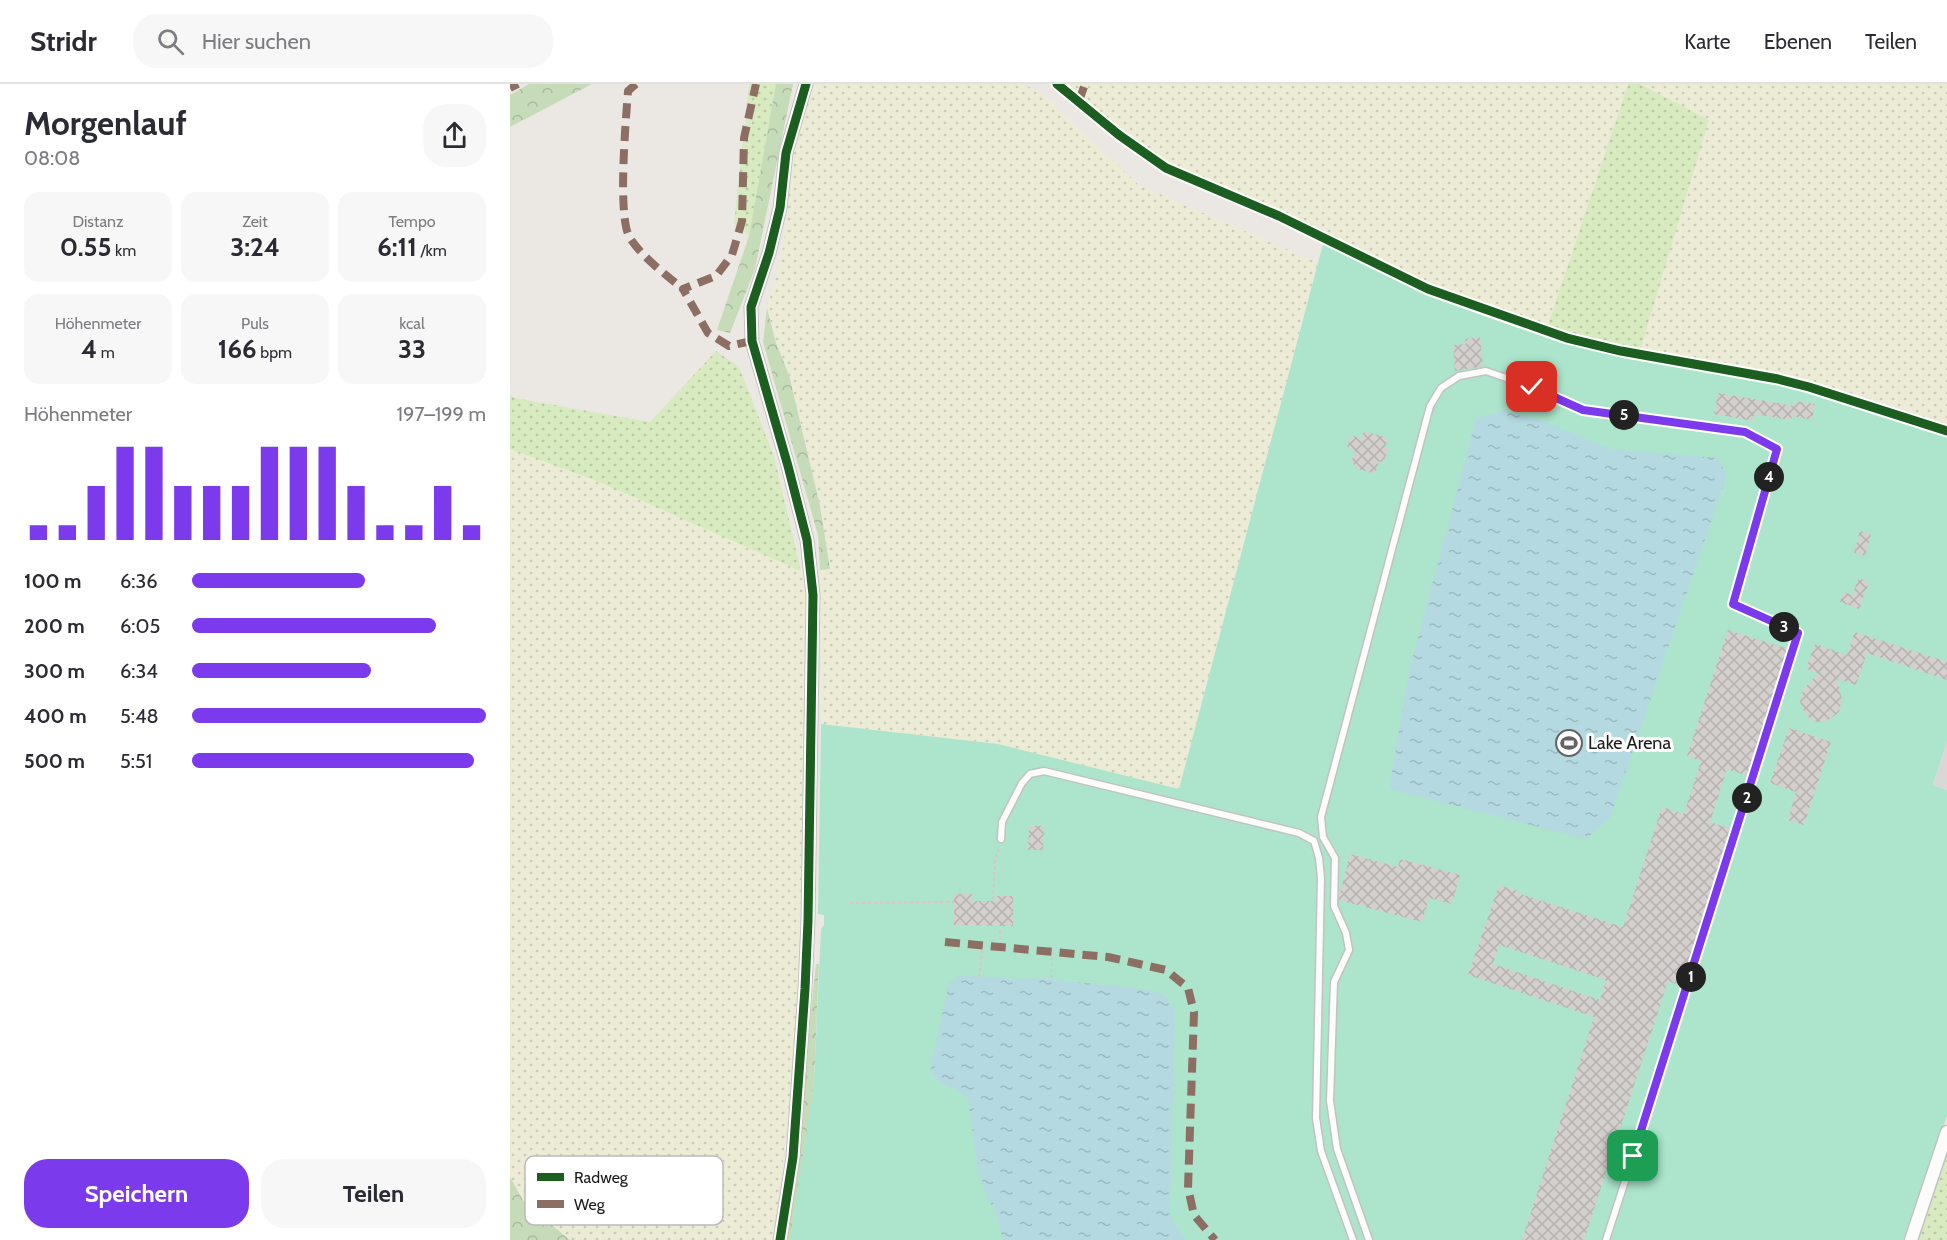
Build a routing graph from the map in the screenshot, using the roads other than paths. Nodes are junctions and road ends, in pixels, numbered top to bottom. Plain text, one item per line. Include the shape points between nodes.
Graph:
1 (806, 84) edge
2 (1057, 84) edge
3 (1947, 431) edge
4 (1001, 839) road end
5 (1947, 1132) edge
6 (780, 1240) edge
7 (1353, 1240) edge
8 (1369, 1240) edge
9 (1606, 1240) edge
10 (1911, 1240) edge

1 - 6 street via 786,153 780,208 769,253 751,307 752,341 807,540 813,595 806,978 793,1157
2 - 3 lane via 1166,168 1279,216 1428,289 1567,338 1799,384
4 - 7 lane via 1002,822 1022,783 1030,774 1044,771 1299,833 1314,841 1321,878 1316,1118 1321,1151
5 - 10 street
8 - 9 lane via 1337,1149 1330,1101 1334,982 1349,950 1334,906 1335,858 1323,837 1321,817 1430,406 1440,388 1459,376 1486,371 1583,410 1745,432 1777,449 1733,604 1798,633

